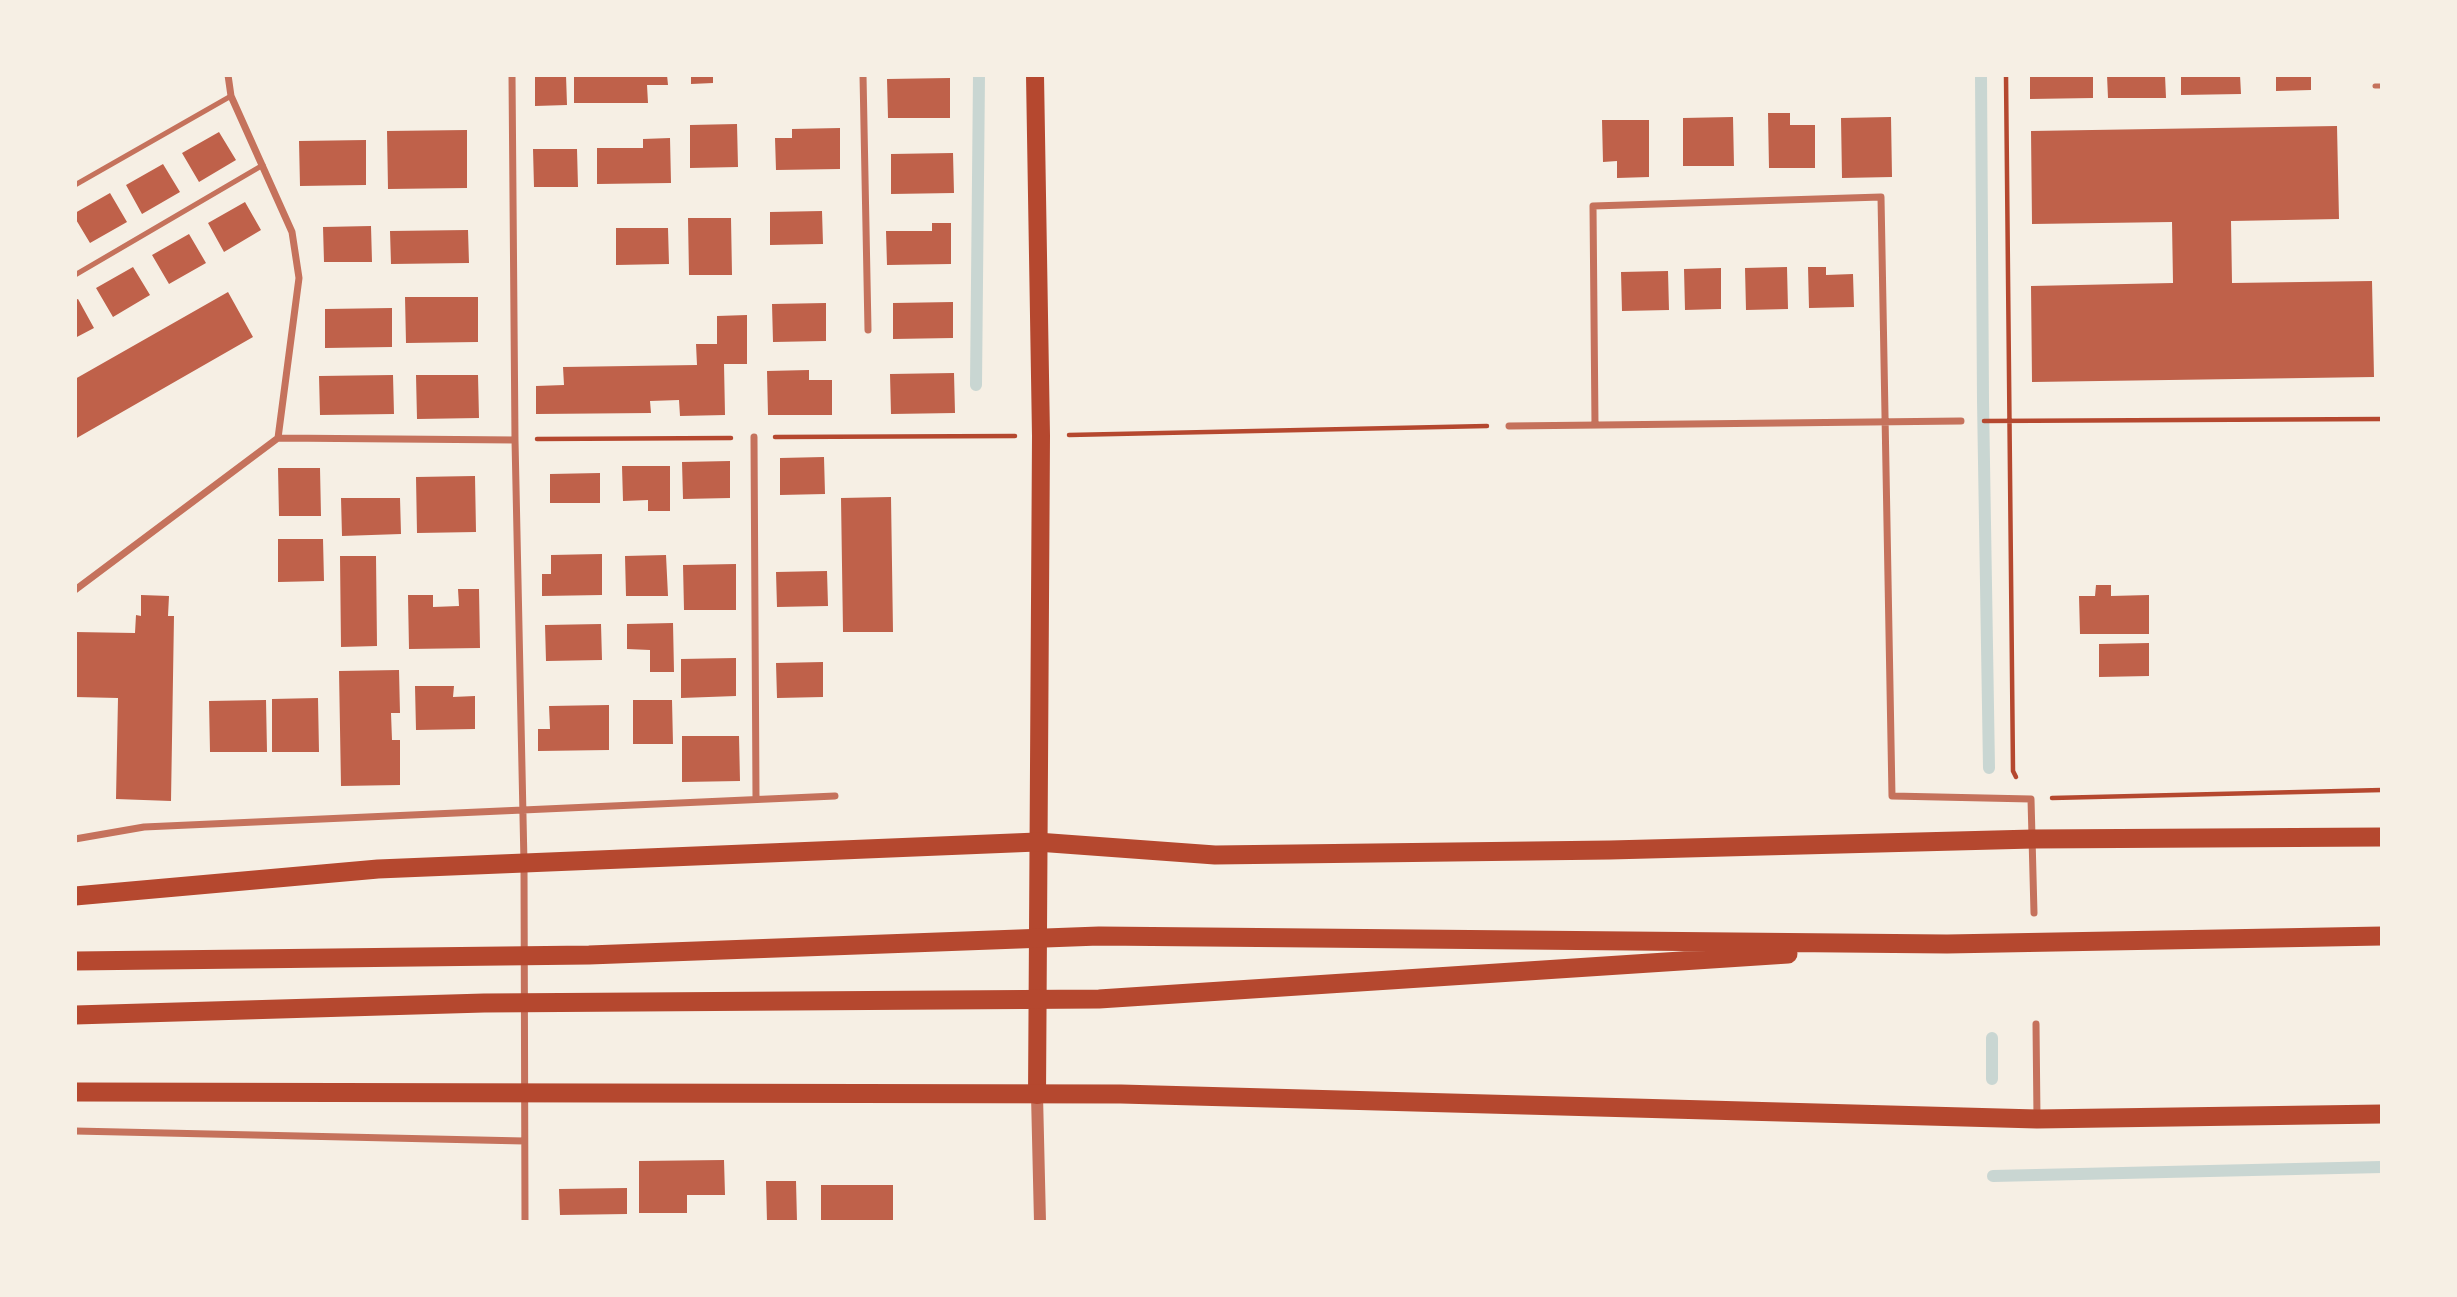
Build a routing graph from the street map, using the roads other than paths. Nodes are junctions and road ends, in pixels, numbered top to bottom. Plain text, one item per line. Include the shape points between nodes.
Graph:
1 (228, 75) edge
2 (512, 75) edge
3 (863, 75) edge
4 (1035, 75) edge
5 (231, 96) junction
6 (263, 165) junction
7 (75, 185) edge
8 (75, 275) edge
9 (868, 330) dead end
10 (1961, 421) dead end
11 (1885, 422) junction
12 (1595, 425) junction
13 (1509, 426) road end
14 (278, 438) junction
15 (754, 438) dead end
16 (515, 440) junction
17 (75, 590) edge
18 (835, 796) dead end
19 (756, 799) junction
20 (523, 810) junction
21 (2382, 837) edge
22 (75, 839) edge
23 (2033, 839) junction
24 (1037, 842) junction
25 (524, 863) junction
26 (75, 896) edge
27 (2034, 913) dead end
28 (2382, 936) edge
29 (1947, 944) junction
30 (75, 961) edge
31 (75, 1015) edge
32 (2036, 1024) dead end
33 (75, 1092) edge
34 (523, 1092) junction
35 (1037, 1095) junction
36 (2382, 1114) edge
37 (2037, 1119) junction
38 (75, 1130) edge
39 (524, 1141) junction
40 (525, 1222) edge
41 (1040, 1222) edge

1 - 5 street
2 - 16 street
3 - 9 street
4 - 24 main road via 1041,436
5 - 6 street
5 - 7 lane
6 - 8 lane
6 - 14 street via 292,232 299,278
10 - 11 street
11 - 12 street
11 - 12 street via 1881,197 1593,206
11 - 23 street via 1892,796 2031,799
12 - 13 street
14 - 16 street
14 - 17 street
15 - 19 street
16 - 20 street
18 - 19 street
19 - 20 street
20 - 22 street via 144,827
20 - 25 street
21 - 23 highway
23 - 24 highway via 1215,855
23 - 27 street
24 - 25 highway
24 - 35 main road
25 - 26 highway via 378,869
25 - 34 street
28 - 29 highway
29 - 30 highway via 1099,936 589,955
29 - 31 highway via 1100,999 484,1003
32 - 37 street
33 - 34 highway
34 - 35 highway
34 - 39 street
35 - 37 highway
35 - 41 street
36 - 37 highway
38 - 39 street
39 - 40 street

